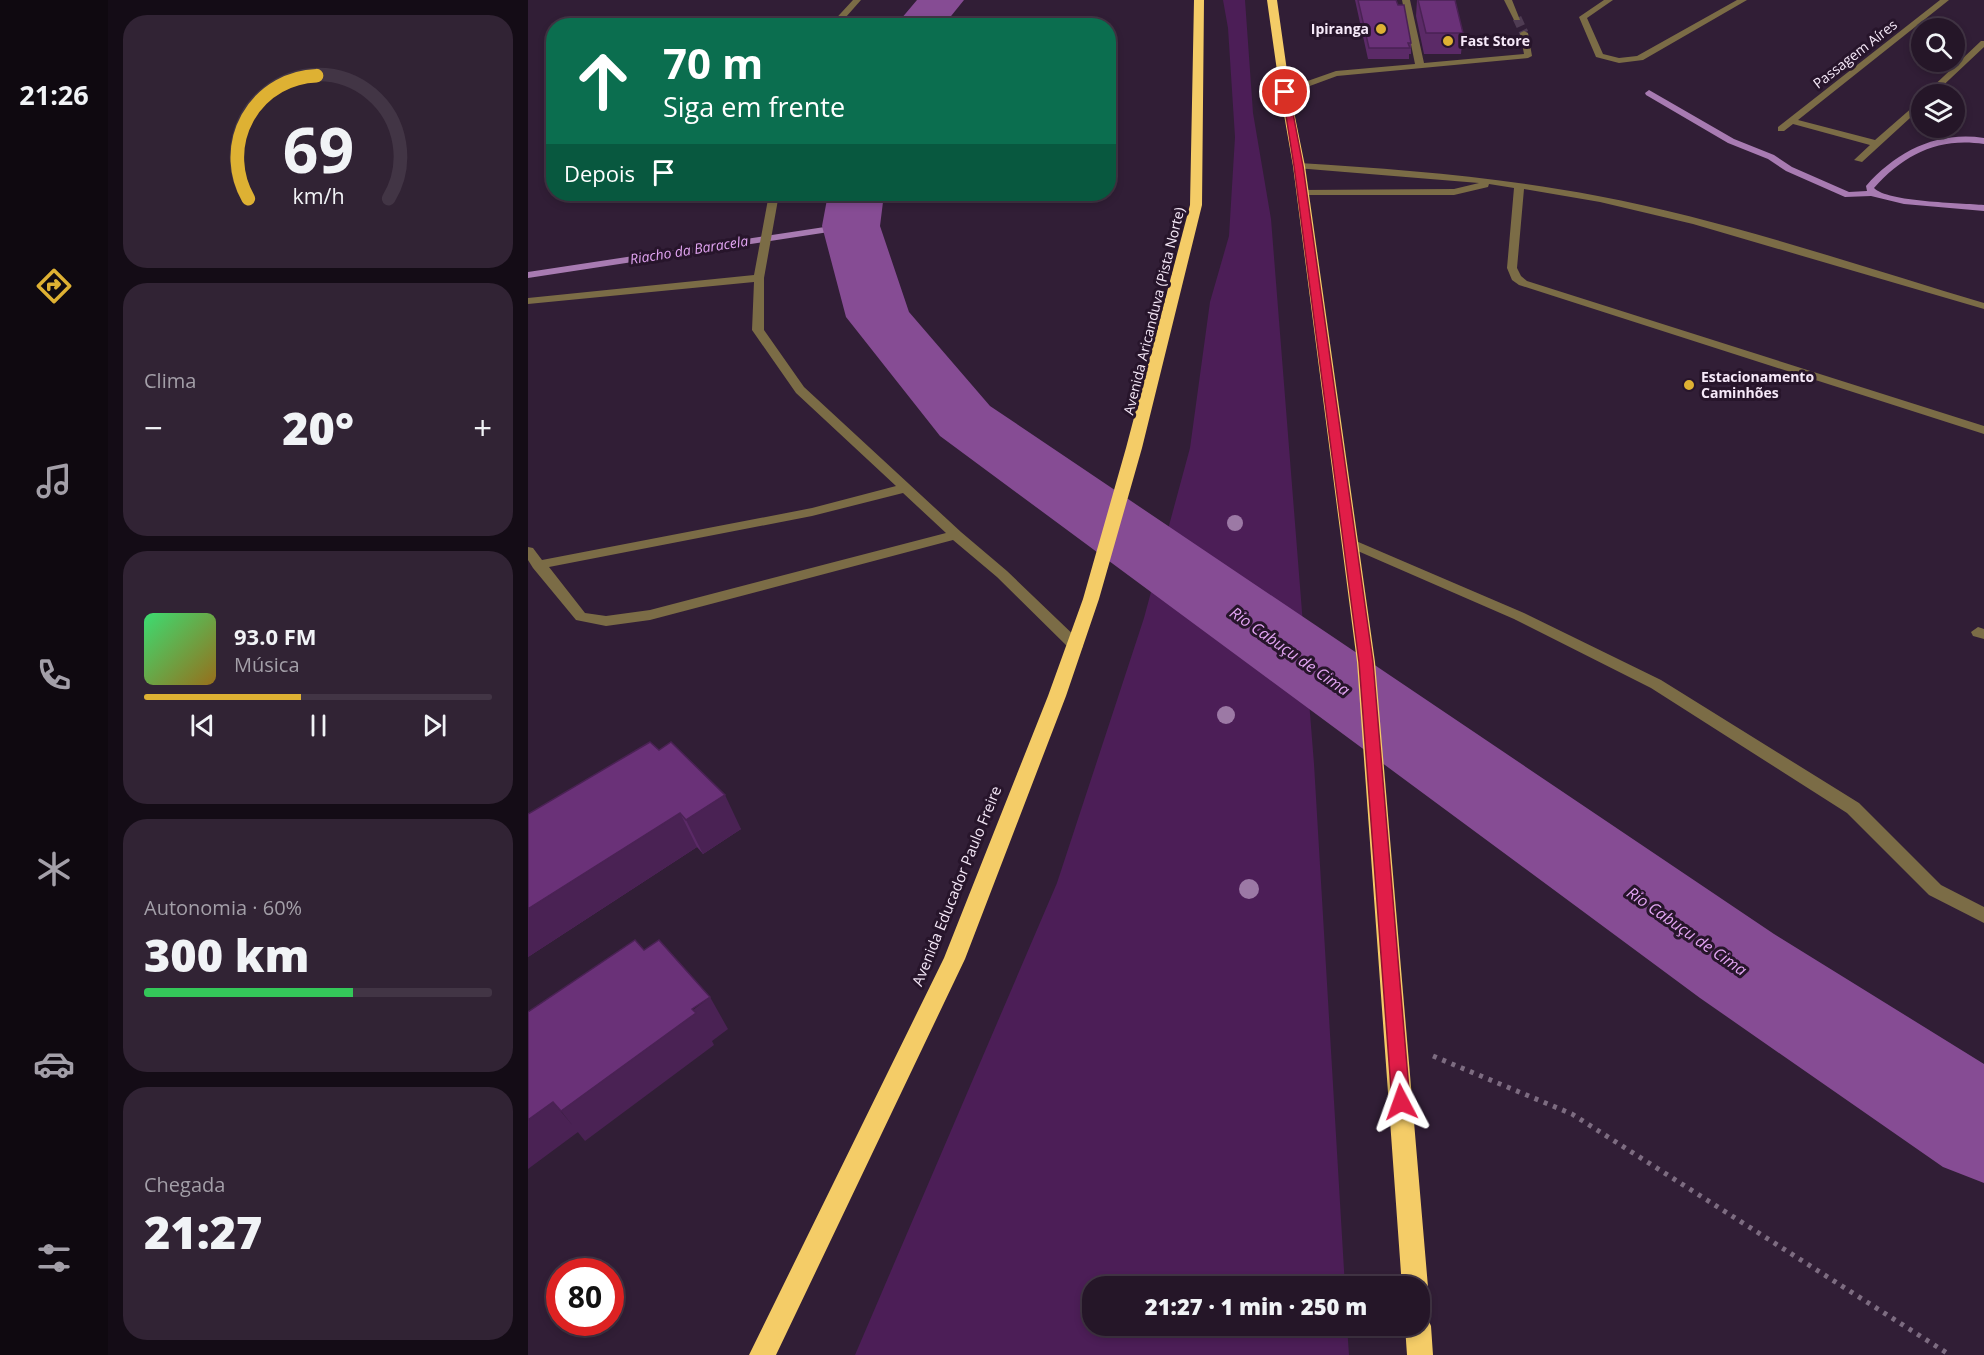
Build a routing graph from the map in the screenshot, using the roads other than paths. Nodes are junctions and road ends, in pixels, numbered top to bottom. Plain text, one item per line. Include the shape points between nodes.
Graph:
1 (857, 0) edge
2 (1199, 0) edge
3 (1272, 0) edge
4 (1406, 0) edge
5 (1508, 0) edge
6 (1609, 0) edge
7 (1743, 0) edge
8 (1946, 0) edge
9 (840, 18) edge
10 (1518, 18) tunnel mouth
11 (1524, 33) tunnel mouth
12 (1984, 43) edge
13 (1420, 66) junction
14 (1940, 84) edge
15 (1285, 92) junction
16 (1911, 112) edge
17 (1793, 121) junction
18 (1781, 129) dead end
19 (1878, 144) junction
20 (1859, 160) dead end
21 (1299, 166) junction
22 (1497, 183) junction
23 (1519, 186) junction
24 (1302, 192) junction
25 (773, 201) edge
26 (759, 278) junction
27 (528, 301) edge
28 (1984, 306) edge
29 (1984, 430) edge
30 (1134, 448) joint
31 (905, 488) junction
32 (956, 536) junction
33 (1349, 542) junction
34 (528, 551) edge
35 (538, 565) junction
36 (1076, 646) junction
37 (1984, 916) edge
38 (1414, 1276) edge
39 (1419, 1336) edge
40 (762, 1355) edge
41 (1420, 1355) edge

1 - 9 street
2 - 30 highway, Avenida Aricanduva (Pista Norte) via 1196,205
3 - 15 highway
4 - 13 street
5 - 10 street
6 - 7 street via 1589,7 1583,17 1599,55 1614,61 1640,58
8 - 17 street, Passagem Aíres
11 - 13 street via 1528,56
12 - 14 street
13 - 15 street via 1336,74
15 - 21 highway
16 - 19 street
17 - 18 street, Passagem Aíres
17 - 19 street
19 - 20 street
21 - 22 street
21 - 24 highway
22 - 23 street
22 - 24 street via 1454,192
23 - 28 street via 1668,215
23 - 29 street via 1512,268 1522,283
24 - 33 highway
25 - 26 street
26 - 27 street
26 - 31 street via 758,330 800,390
30 - 36 highway, Avenida Educador Paulo Freire
31 - 32 street
31 - 35 street via 812,512
32 - 35 street via 650,615 606,621 581,617
32 - 36 street via 1002,574
33 - 37 street via 1519,616 1656,684 1852,808 1935,890
33 - 38 highway via 1366,662
34 - 35 street
36 - 40 highway, Avenida Educador Paulo Freire via 954,960
39 - 41 highway

